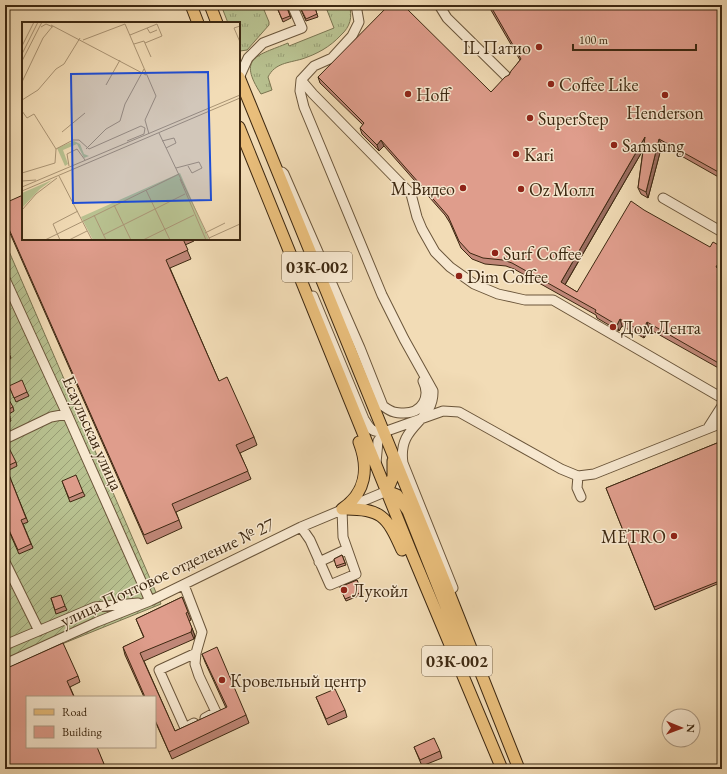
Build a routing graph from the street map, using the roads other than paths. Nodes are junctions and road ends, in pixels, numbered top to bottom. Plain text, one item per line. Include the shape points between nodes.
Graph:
1 (191, 5) edge
2 (210, 5) edge
3 (292, 5) edge
4 (356, 5) edge
5 (439, 5) edge
6 (198, 22) edge
7 (217, 22) edge
8 (240, 75) edge
9 (507, 77) edge
10 (240, 79) edge
11 (301, 80) junction
12 (240, 130) edge
13 (276, 164) junction
14 (258, 174) junction
15 (662, 198) dead end
16 (722, 232) edge
17 (295, 268) junction
18 (5, 279) edge
19 (386, 302) junction
20 (722, 398) edge
21 (722, 406) edge
22 (67, 414) junction
23 (423, 418) junction
24 (722, 423) edge
25 (710, 426) junction
26 (384, 432) junction
27 (5, 439) edge
28 (393, 455) junction
29 (376, 467) junction
30 (578, 476) junction
31 (387, 491) junction
32 (582, 497) dead end
33 (342, 509) junction
34 (301, 527) junction
35 (347, 548) junction
36 (5, 562) edge
37 (319, 562) junction
38 (184, 585) junction
39 (149, 601) junction
40 (39, 631) junction
41 (5, 645) edge
42 (196, 653) junction
43 (5, 664) edge
44 (478, 667) junction
45 (501, 724) junction
46 (494, 769) edge
47 (502, 769) edge
48 (519, 769) edge

1 - 6 main road
2 - 7 main road
3 - 8 street via 302,28 263,43 248,58
4 - 11 street via 359,22 352,36 332,58 314,66
5 - 9 street via 447,18
10 - 13 main road, 03К-002
11 - 19 street via 300,92 304,107
11 - 20 street via 411,194 417,217 435,252 459,274 474,284 498,294 525,300 553,300
12 - 14 main road, 03К-002
13 - 19 street via 288,181 383,406 395,413 407,413 417,410 424,404 426,387 386,310
13 - 26 main road, 03К-002
14 - 17 main road, 03К-002
14 - 26 street via 265,183 364,419 370,429
15 - 16 street
17 - 29 main road, 03К-002
17 - 33 main road via 294,284 363,452 365,468 361,486 349,504
18 - 22 street, Есаульская улица
19 - 23 street via 433,391 433,398
21 - 25 street
22 - 27 street via 51,417
22 - 39 street, Есаульская улица
23 - 26 street
23 - 30 street via 442,411 459,412
23 - 44 street via 407,434 402,452 403,463 472,639
24 - 25 street
25 - 30 street via 594,474
26 - 28 main road, 03К-002
26 - 29 street via 378,441
28 - 31 main road via 393,477
28 - 44 main road, 03К-002
29 - 31 main road, 03К-002
30 - 32 street via 577,488
31 - 33 street, улица Почтовое отделение № 27
31 - 45 main road via 397,495 408,511 484,700
31 - 47 main road, 03К-002
33 - 34 street, улица Почтовое отделение № 27
33 - 35 street via 343,537
33 - 46 main road via 370,510 382,516 394,531
34 - 37 street via 310,540
34 - 38 street, улица Почтовое отделение № 27
35 - 37 street
35 - 37 street via 356,574 330,585
36 - 40 street
38 - 39 street, улица Почтовое отделение № 27
38 - 42 street via 202,632
39 - 40 street via 95,606
39 - 43 street, улица Почтовое отделение № 27
40 - 41 street
42 - 42 street via 195,664 199,676 216,712 185,728 159,670
44 - 45 main road, 03К-002
45 - 48 main road, 03К-002

